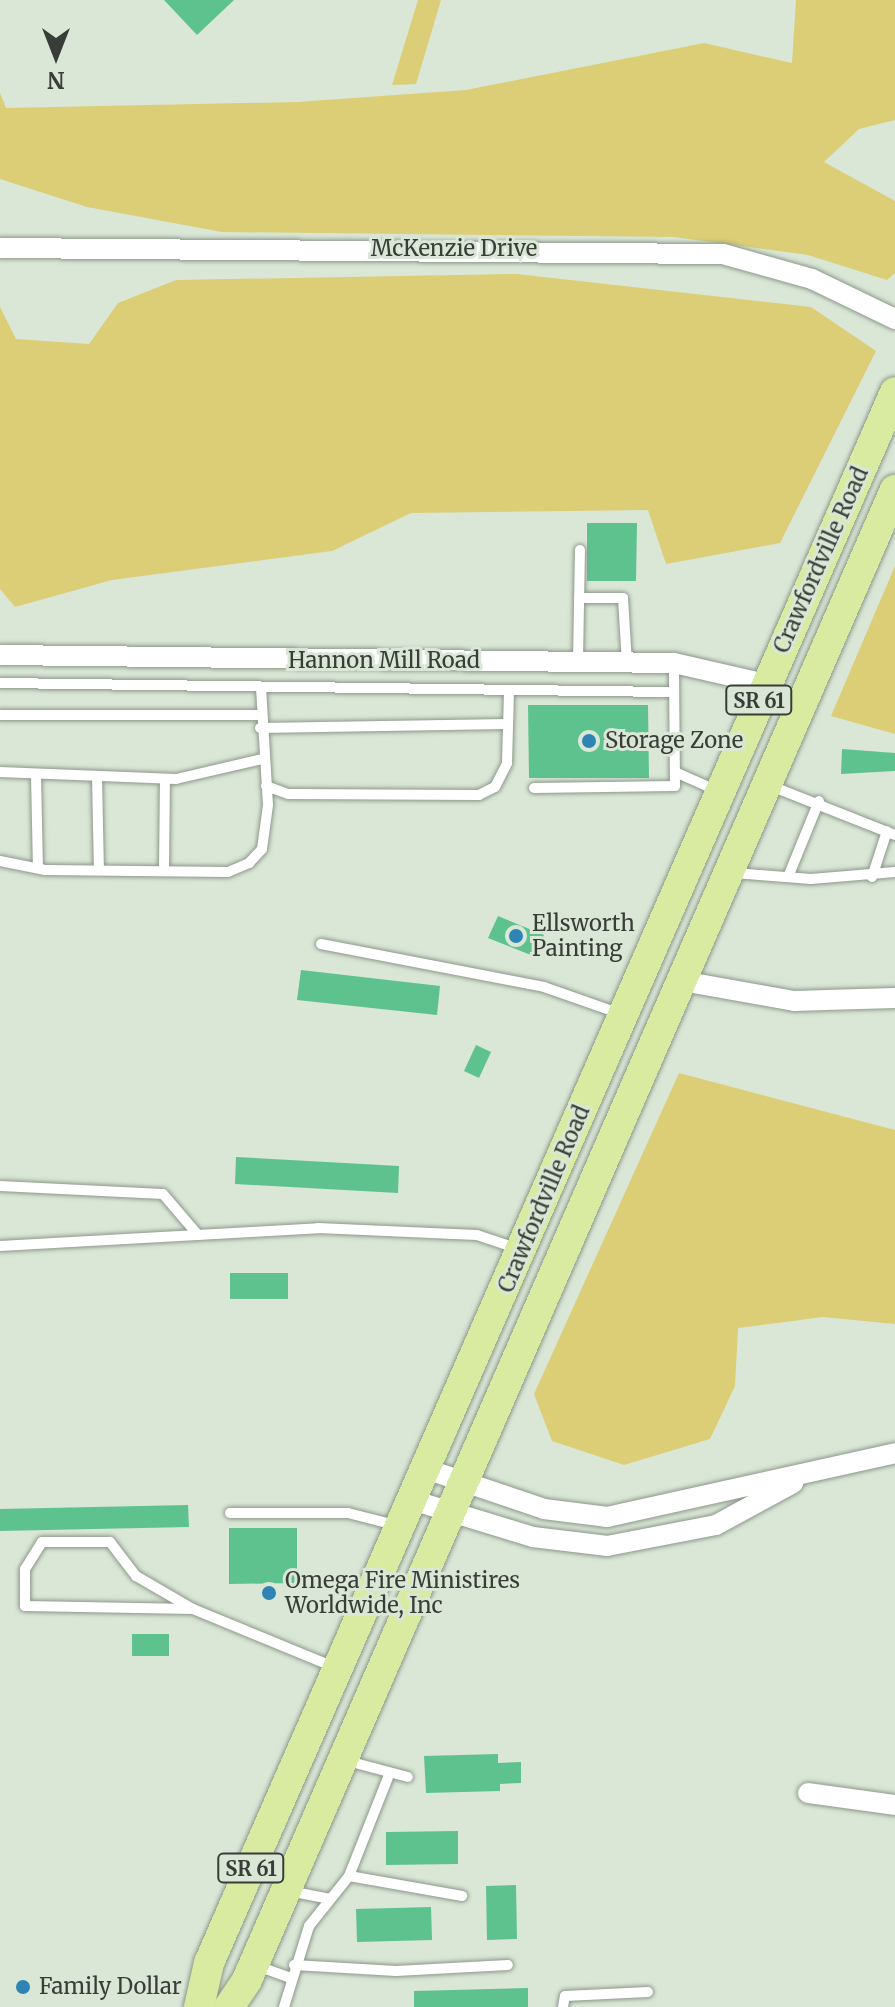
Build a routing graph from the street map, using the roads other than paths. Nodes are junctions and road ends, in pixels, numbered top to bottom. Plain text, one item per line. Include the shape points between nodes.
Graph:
1 (0, 248) edge
2 (895, 319) edge
3 (895, 392) edge
4 (895, 490) edge
5 (580, 550) dead end
6 (579, 598) junction
7 (0, 655) edge
8 (822, 656) junction
9 (578, 662) junction
10 (627, 663) junction
11 (674, 663) junction
12 (0, 683) edge
13 (766, 684) junction
14 (261, 687) junction
15 (509, 690) junction
16 (674, 692) junction
17 (0, 715) edge
18 (260, 715) junction
19 (508, 724) junction
20 (260, 728) junction
21 (262, 759) junction
22 (0, 772) edge
23 (675, 772) junction
24 (772, 772) junction
25 (36, 775) junction
26 (97, 777) junction
27 (165, 779) junction
28 (266, 786) junction
29 (534, 788) dead end
30 (720, 791) junction
31 (819, 801) junction
32 (891, 833) edge
33 (0, 861) edge
34 (38, 868) junction
35 (99, 870) junction
36 (164, 871) junction
37 (729, 872) junction
38 (895, 872) edge
39 (788, 877) junction
40 (872, 877) junction
41 (321, 944) dead end
42 (682, 981) junction
43 (895, 998) edge
44 (623, 1015) junction
45 (598, 1073) junction
46 (601, 1167) junction
47 (0, 1186) edge
48 (542, 1204) junction
49 (198, 1235) junction
50 (0, 1246) edge
51 (522, 1250) junction
52 (542, 1300) junction
53 (895, 1453) edge
54 (426, 1469) junction
55 (820, 1469) junction
56 (463, 1482) junction
57 (450, 1512) junction
58 (230, 1513) dead end
59 (406, 1513) junction
60 (637, 1514) junction
61 (640, 1542) junction
62 (193, 1609) junction
63 (338, 1669) junction
64 (343, 1759) junction
65 (389, 1775) junction
66 (408, 1777) dead end
67 (808, 1793) dead end
68 (895, 1805) edge
69 (349, 1876) junction
70 (285, 1890) junction
71 (462, 1896) dead end
72 (330, 1899) junction
73 (253, 1964) junction
74 (294, 1965) junction
75 (508, 1965) dead end
76 (291, 1978) junction
77 (648, 1992) dead end
78 (199, 2007) edge
79 (229, 2007) edge
80 (284, 2007) edge
81 (563, 2007) edge

1 - 2 street, McKenzie Drive via 723,254 812,279
3 - 13 main road, Crawfordville Road / SR 61
4 - 8 main road, Crawfordville Road / SR 61
5 - 6 lane
6 - 9 lane
6 - 10 lane via 623,598
7 - 9 street, Hannon Mill Road
8 - 13 main road
8 - 24 main road, Crawfordville Road / SR 61
9 - 10 street, Hannon Mill Road
10 - 11 street, Hannon Mill Road
11 - 13 street, Hannon Mill Road
11 - 16 lane
12 - 14 lane
13 - 24 main road
13 - 30 main road, Crawfordville Road / SR 61
14 - 15 lane
14 - 18 lane
15 - 16 lane
15 - 19 lane
16 - 23 lane
17 - 18 lane
18 - 20 lane
19 - 20 lane
19 - 28 lane via 503,776 479,795 288,794
20 - 21 lane
21 - 27 lane
21 - 28 lane
22 - 25 lane
23 - 29 lane via 675,786
23 - 30 lane
24 - 31 lane
24 - 37 main road, Crawfordville Road / SR 61
25 - 26 lane
25 - 34 lane
26 - 27 lane
26 - 35 lane
27 - 36 lane
28 - 36 lane via 262,849 249,863 228,872
30 - 44 main road, Crawfordville Road / SR 61
31 - 32 lane
31 - 39 lane
32 - 40 lane
33 - 34 lane
34 - 35 lane
35 - 36 lane
37 - 39 lane
37 - 42 main road, Crawfordville Road / SR 61
38 - 40 lane
39 - 40 lane
41 - 44 lane via 544,987
42 - 43 street via 794,1001
42 - 46 main road, Crawfordville Road / SR 61
44 - 45 main road, Crawfordville Road / SR 61
45 - 46 main road via 593,1110
45 - 48 main road, Crawfordville Road / SR 61
46 - 52 main road, Crawfordville Road / SR 61
47 - 49 lane via 163,1194
48 - 51 main road, Crawfordville Road / SR 61
48 - 52 main road via 549,1250
49 - 50 lane
49 - 51 lane via 318,1228 477,1235
51 - 54 main road, Crawfordville Road / SR 61
52 - 56 main road, Crawfordville Road / SR 61
53 - 55 street
54 - 56 street
54 - 59 main road, Crawfordville Road / SR 61
55 - 60 street
55 - 61 street via 716,1525
56 - 57 main road, Crawfordville Road / SR 61
56 - 60 street via 575,1515
57 - 59 street
57 - 61 street via 578,1545
57 - 64 main road, Crawfordville Road / SR 61
58 - 59 lane
59 - 63 main road, Crawfordville Road / SR 61
60 - 61 street
62 - 62 lane via 25,1606 25,1569 42,1542 110,1542 136,1576
62 - 63 lane
63 - 78 main road, Crawfordville Road / SR 61 via 209,1963
64 - 65 lane
64 - 70 main road, Crawfordville Road / SR 61
65 - 66 lane
65 - 69 lane
67 - 68 street
69 - 71 lane
69 - 72 lane
70 - 72 lane
70 - 73 main road, Crawfordville Road / SR 61
72 - 74 lane
73 - 76 lane
73 - 79 main road, Crawfordville Road / SR 61
74 - 75 lane via 396,1971
74 - 76 lane
76 - 80 lane
77 - 81 lane via 565,1996

